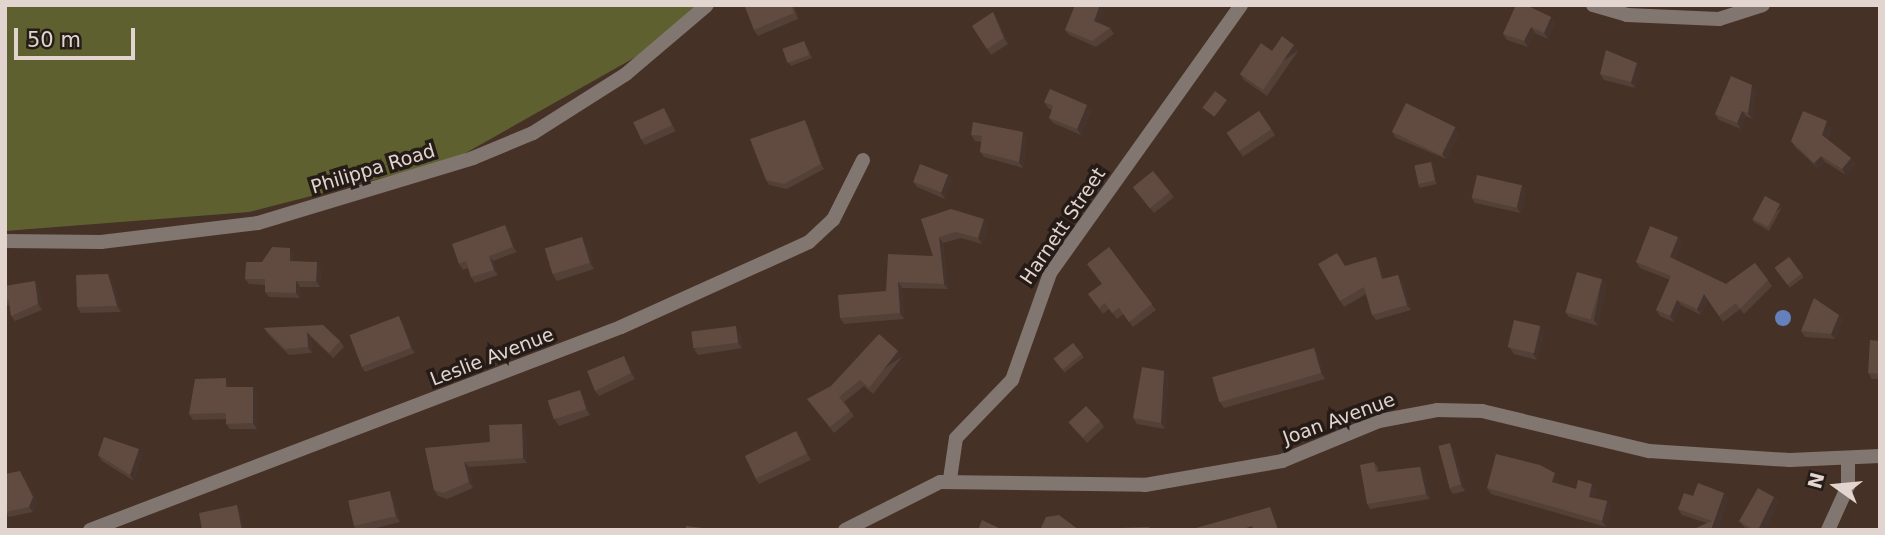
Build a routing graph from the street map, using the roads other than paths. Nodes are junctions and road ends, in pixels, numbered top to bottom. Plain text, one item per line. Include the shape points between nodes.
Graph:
1 (707, 5) edge
2 (1241, 5) edge
3 (1593, 5) edge
4 (1763, 5) edge
5 (863, 160) dead end
6 (5, 241) edge
7 (1880, 456) edge
8 (1848, 458) junction
9 (950, 479) junction
10 (90, 530) edge
11 (845, 530) edge
12 (1828, 530) edge

1 - 6 street, Philippa Road via 616,80 533,133 474,158 258,223 102,242
2 - 9 street, Harnett Street via 1050,273 1012,380 956,438
3 - 4 street via 1627,15 1719,19
5 - 10 street, Leslie Avenue via 832,220 809,242 609,332
7 - 8 street, Joan Avenue
8 - 9 street, Joan Avenue via 1649,451 1453,409 1379,421 1282,461 1161,482
8 - 12 street via 1848,486
9 - 11 street via 916,490

